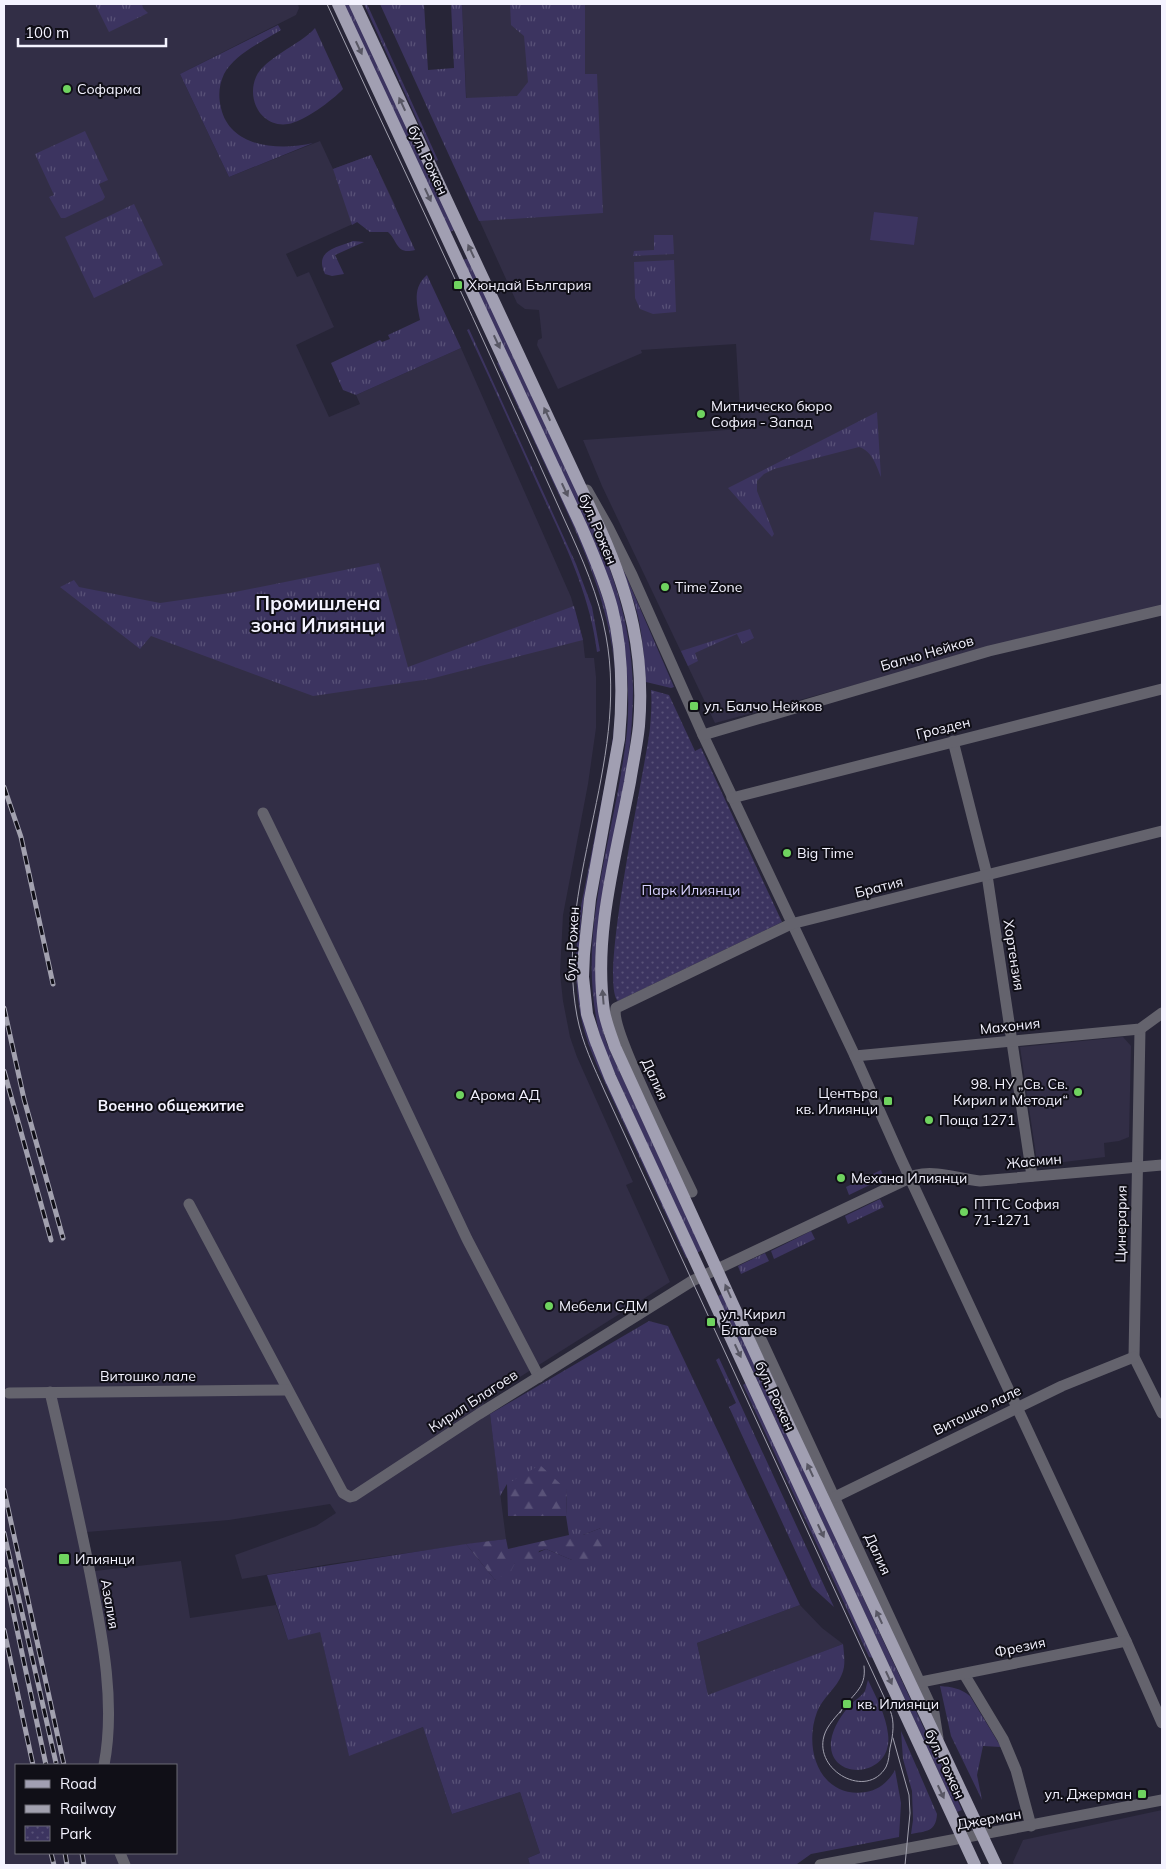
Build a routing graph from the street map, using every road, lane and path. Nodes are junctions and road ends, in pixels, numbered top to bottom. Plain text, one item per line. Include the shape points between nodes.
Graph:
1 (338, 4) edge
2 (355, 4) edge
3 (568, 458) junction
4 (1162, 610) edge
5 (1162, 690) edge
6 (703, 735) junction
7 (953, 741) junction
8 (732, 798) junction
9 (263, 812) dead end
10 (1162, 831) edge
11 (987, 875) junction
12 (791, 924) junction
13 (616, 1008) joint
14 (1162, 1013) edge
15 (1140, 1029) junction
16 (1012, 1040) junction
17 (855, 1056) junction
18 (673, 1161) junction
19 (1162, 1165) edge
20 (1137, 1168) junction
21 (1032, 1176) junction
22 (910, 1177) junction
23 (692, 1192) dead end
24 (189, 1204) dead end
25 (717, 1268) junction
26 (703, 1275) junction
27 (760, 1337) dead end
28 (1134, 1357) junction
29 (539, 1377) junction
30 (772, 1377) junction
31 (287, 1390) junction
32 (50, 1392) junction
33 (9, 1393) dead end
34 (1017, 1407) junction
35 (1162, 1413) edge
36 (835, 1497) junction
37 (1126, 1641) junction
38 (964, 1674) junction
39 (921, 1682) junction
40 (1160, 1711) edge
41 (1162, 1723) edge
42 (942, 1749) junction
43 (104, 1764) edge
44 (1162, 1800) edge
45 (1031, 1826) junction
46 (983, 1835) junction
47 (963, 1839) junction
48 (820, 1865) edge
49 (975, 1865) edge
50 (996, 1865) edge

1 -> 26 main road, бул. Рожен via 579,521 612,608 622,678 621,718 586,929 585,999 600,1053
3 -> 2 main road, бул. Рожен
3 - 6 street, бул. Рожен via 608,526
18 -> 3 main road, бул. Рожен via 615,1047 604,1013 603,929 638,739 639,669 633,619 618,572
4 - 6 street, Балчо Нейков via 990,651
5 - 7 street, Грозден
6 - 8 street, бул. Рожен
7 - 8 street, Грозден
7 - 11 street, Хортензия
8 - 12 street, бул. Рожен
9 - 29 street via 467,1239
10 - 11 street, Братия
11 - 12 street, Братия
11 - 16 street, Хортензия
12 - 13 street, Братия
12 - 17 street, бул. Рожен
13 - 18 street, Далия via 615,1018 629,1059
14 - 15 street
15 - 16 street, Махония
15 - 20 street, Цинерария
16 - 17 street, Махония
16 - 21 street, Хортензия
17 - 22 street, бул. Рожен
18 - 23 street, Далия
18 - 25 main road, бул. Рожен
19 - 20 street, Жасмин
20 - 21 street, Жасмин
20 - 28 street, Цинерария
21 - 22 street, Жасмин via 980,1182 925,1172
22 - 25 street, Кирил Благоев
22 - 34 street, бул. Рожен
24 - 31 street, Кирил Благоев
25 - 26 street, Кирил Благоев
30 -> 25 main road, бул. Рожен
26 - 29 street, Кирил Благоев
26 -> 47 main road, бул. Рожен
27 - 30 street, Далия
28 - 34 street, Витошко лале
28 - 35 street, Цинерария
29 - 31 street, Кирил Благоев via 354,1496 343,1493
30 - 36 street, Далия
42 -> 30 main road, бул. Рожен
31 - 32 street, Витошко лале
32 - 33 street, Витошко лале
32 - 43 street, Азалия via 98,1617 109,1699
34 - 36 street, Витошко лале
34 - 37 street, бул. Рожен
36 - 39 street, Далия
37 - 38 street, Фрезия
37 - 40 street, бул. Рожен
38 - 39 street, Фрезия
38 - 45 street via 1003,1739 1016,1770
39 - 42 street, Далия via 934,1713
40 - 41 street, бул. Рожен
42 - 46 main road, бул. Рожен
44 - 45 street, Джерман
45 - 46 street, Джерман
46 - 47 street, Джерман
46 - 50 main road, бул. Рожен
47 - 48 street, Джерман
47 - 49 main road, бул. Рожен

